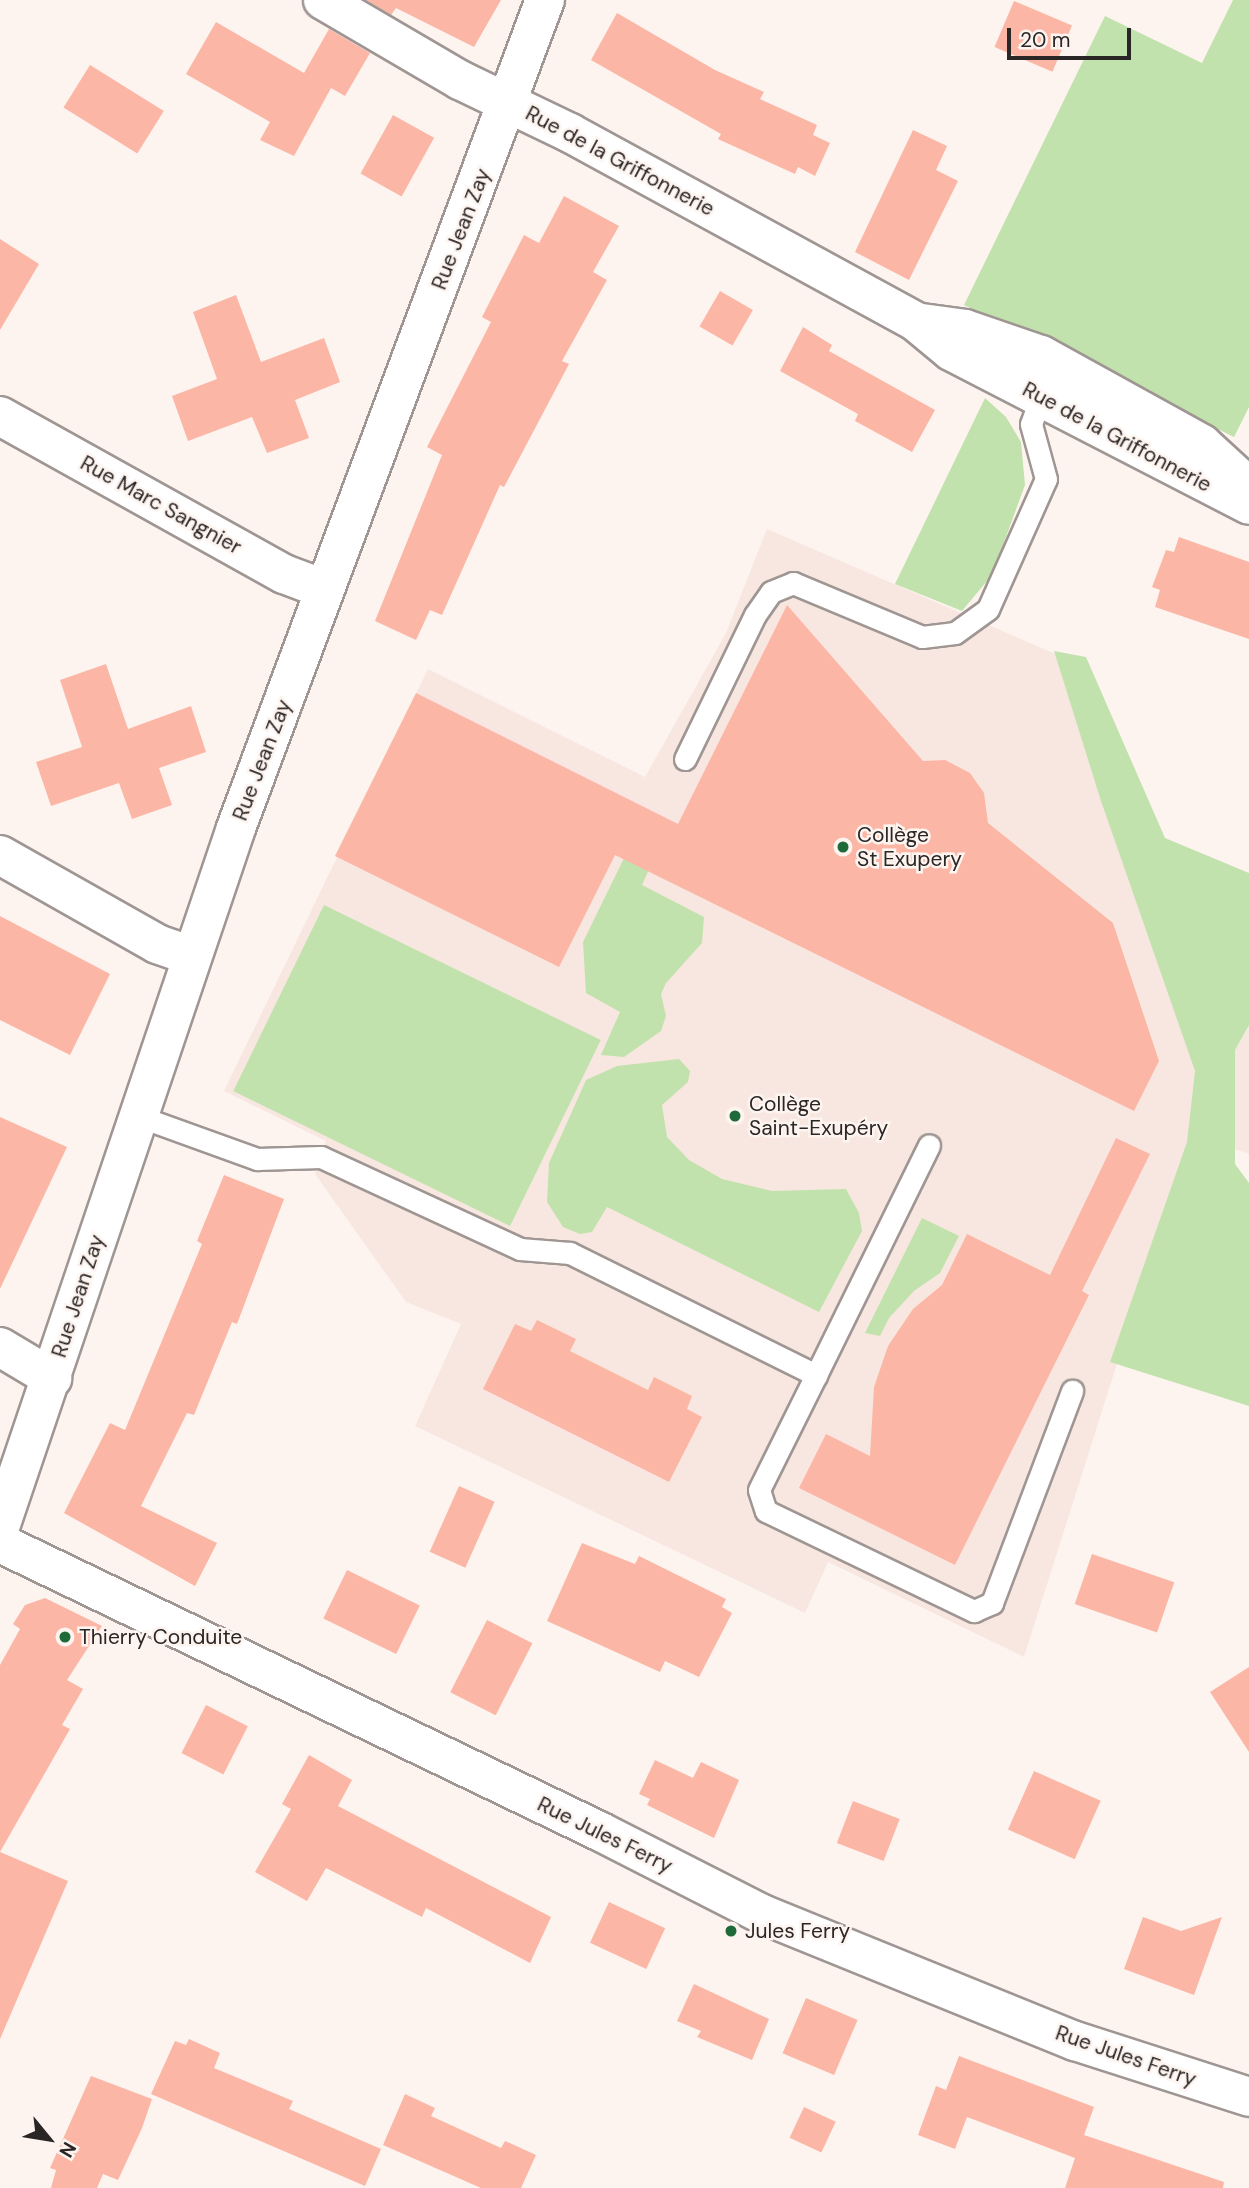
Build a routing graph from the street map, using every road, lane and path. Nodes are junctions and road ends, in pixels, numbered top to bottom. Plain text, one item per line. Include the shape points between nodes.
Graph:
1 (323, 0) edge
2 (545, 0) edge
3 (508, 101) junction
4 (916, 322) junction
5 (1041, 397) junction
6 (0, 416) edge
7 (1249, 487) edge
8 (1249, 505) edge
9 (324, 589) junction
10 (685, 759) dead end
11 (0, 855) edge
12 (191, 956) junction
13 (138, 1116) junction
14 (929, 1146) dead end
15 (0, 1348) edge
16 (816, 1375) junction
17 (52, 1378) junction
18 (1072, 1391) dead end
19 (0, 1527) edge
20 (0, 1543) edge
21 (1241, 2101) edge

1 - 3 street, Rue de la Griffonnerie via 460,80
2 - 3 street, Rue Jean Zay
3 - 4 street, Rue de la Griffonnerie
3 - 9 street, Rue Jean Zay
4 - 5 street, Rue de la Griffonnerie via 951,351
4 - 7 street, Rue de la Griffonnerie via 965,329 1041,355 1202,444
5 - 8 street, Rue de la Griffonnerie
5 - 10 lane via 1031,424 1046,479 988,609 955,633 922,638 793,583 771,592 755,615
6 - 9 street, Rue Marc Sangnier via 284,574
9 - 12 street, Rue Jean Zay
11 - 12 street via 157,944
12 - 13 street, Rue Jean Zay
13 - 16 lane via 257,1159 321,1157 520,1249 570,1253
13 - 17 street, Rue Jean Zay
14 - 16 lane
15 - 17 street
16 - 18 lane via 759,1490 766,1511 974,1611 992,1603
17 - 19 street, Rue Jean Zay
20 - 21 street, Rue Jules Ferry via 762,1914 1075,2041

